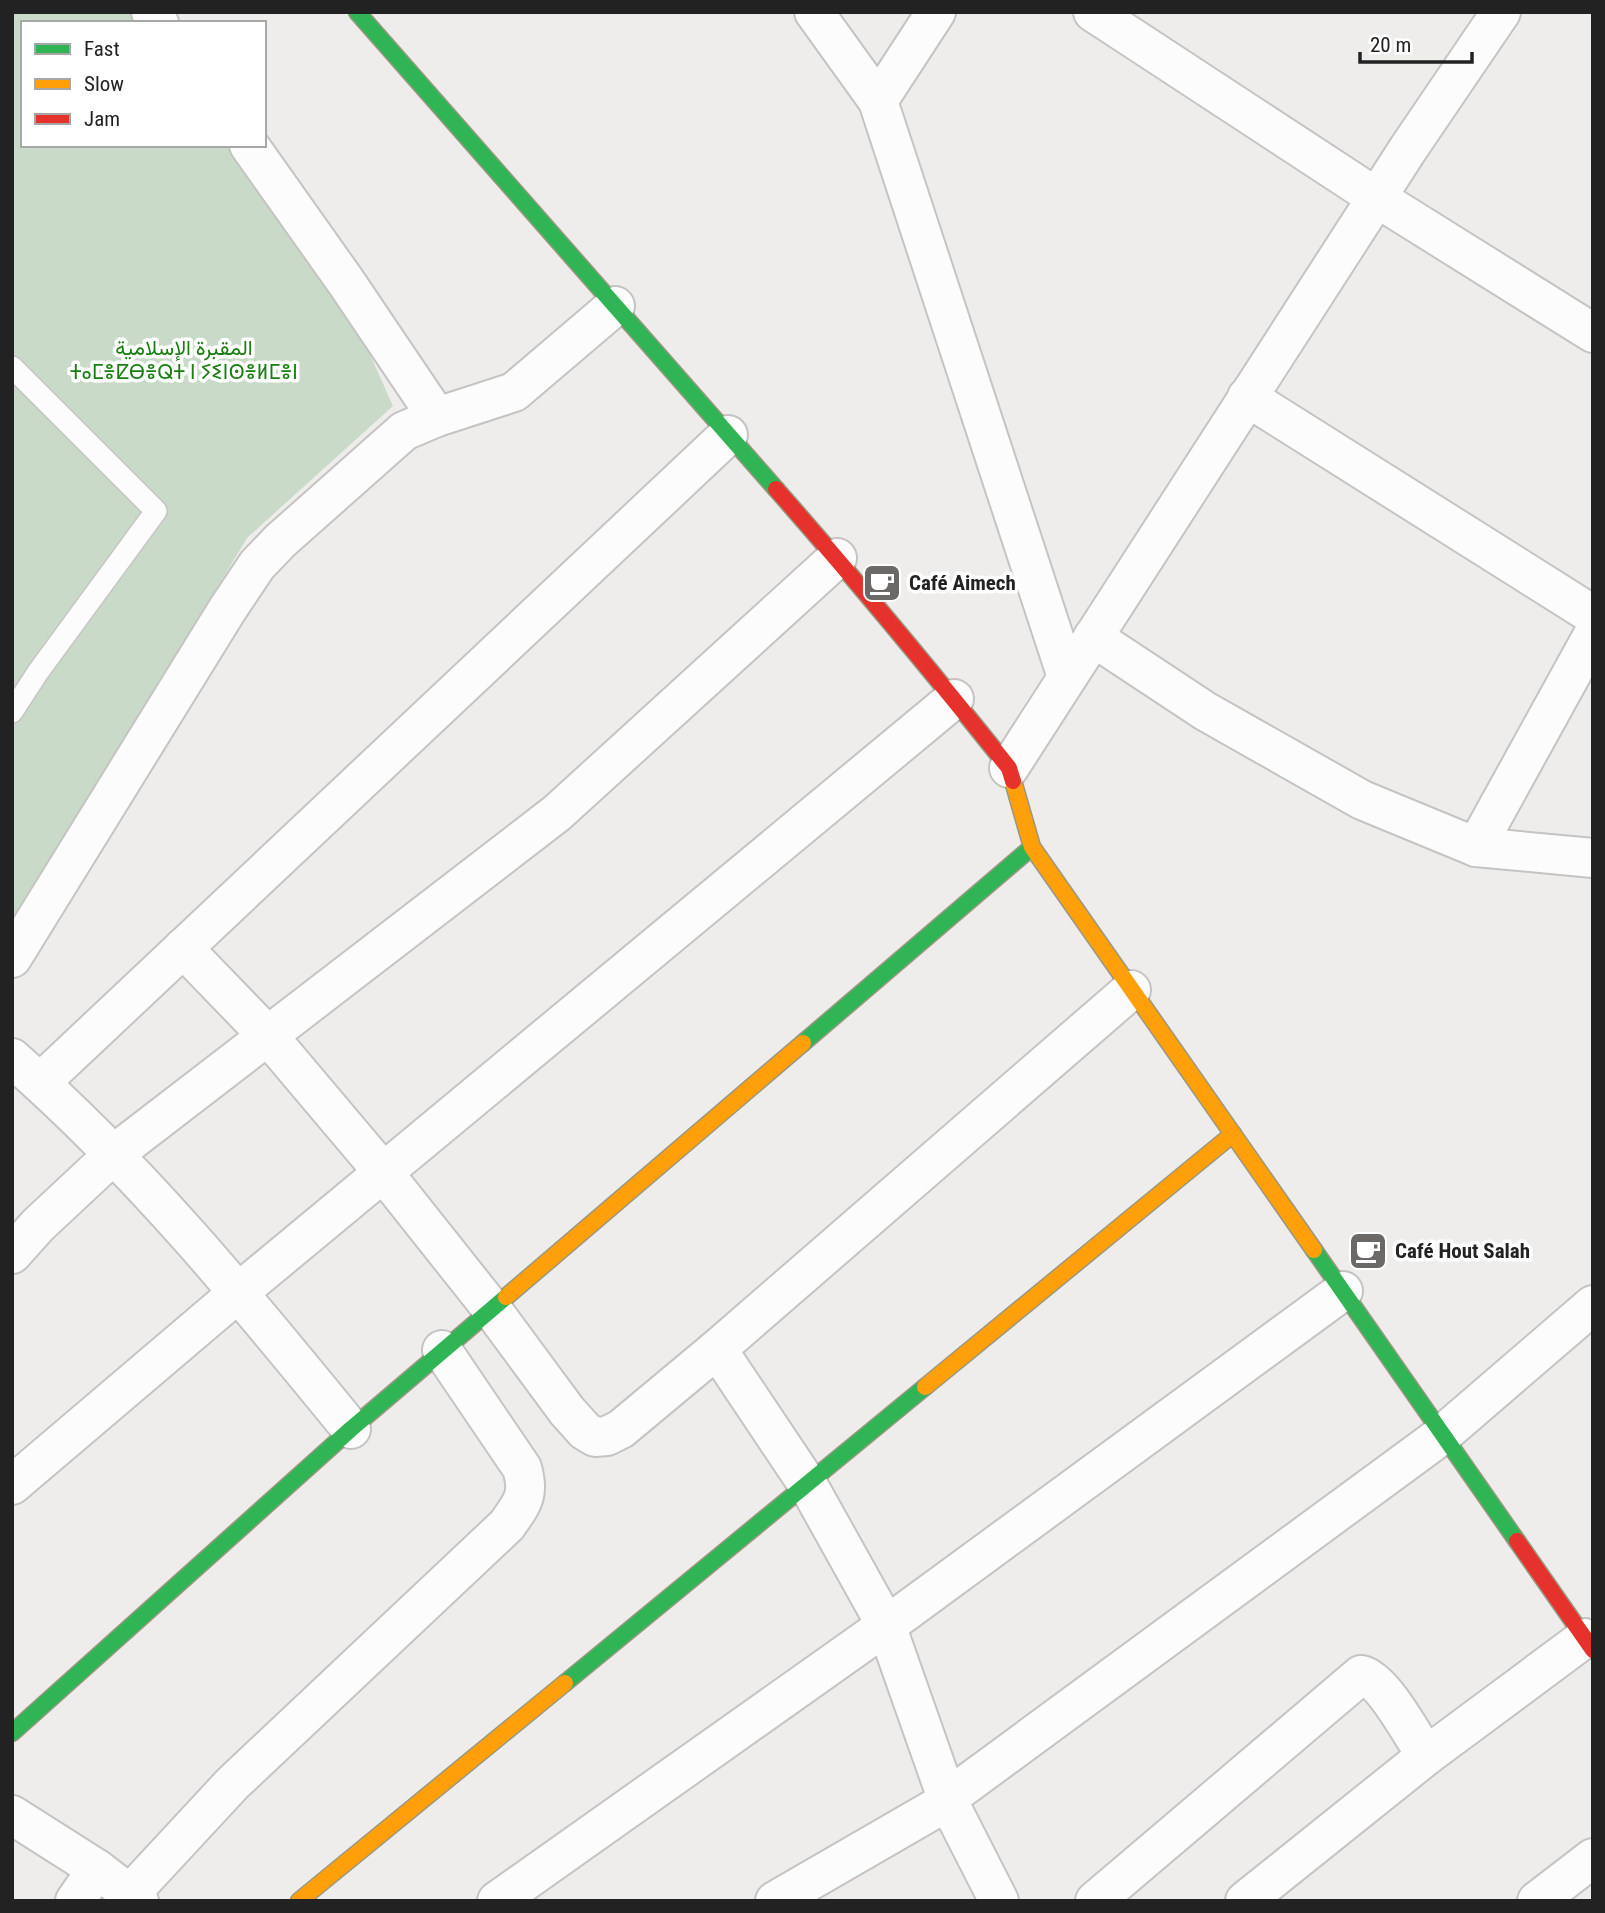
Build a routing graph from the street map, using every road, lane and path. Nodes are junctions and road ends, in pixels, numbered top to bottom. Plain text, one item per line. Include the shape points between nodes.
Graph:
1 (357, 12) edge
2 (814, 12) edge
3 (936, 12) edge
4 (1093, 12) edge
5 (1501, 12) edge
6 (878, 101) junction
7 (250, 147) edge
8 (1377, 198) junction
9 (615, 306) junction
10 (1588, 321) edge
11 (12, 367) edge
12 (1247, 397) junction
13 (437, 417) junction
14 (728, 435) junction
15 (837, 558) junction
16 (1593, 615) edge
17 (1593, 635) edge
18 (1093, 637) junction
19 (1067, 677) junction
20 (954, 699) junction
21 (12, 712) edge
22 (1009, 768) junction
23 (1032, 847) junction
24 (1476, 847) junction
25 (1593, 858) edge
26 (183, 948) junction
27 (12, 958) edge
28 (1132, 990) junction
29 (269, 1037) junction
30 (26, 1071) edge
31 (1233, 1135) junction
32 (114, 1154) junction
33 (383, 1172) junction
34 (12, 1254) edge
35 (1343, 1291) junction
36 (239, 1292) junction
37 (1593, 1305) edge
38 (491, 1308) junction
39 (717, 1349) junction
40 (442, 1350) junction
41 (351, 1429) junction
42 (1442, 1435) junction
43 (12, 1485) edge
44 (808, 1485) junction
45 (886, 1625) junction
46 (1589, 1644) edge
47 (12, 1733) edge
48 (1426, 1756) junction
49 (947, 1801) junction
50 (12, 1815) edge
51 (1593, 1858) edge
52 (97, 1868) junction
53 (135, 1897) edge
54 (75, 1901) edge
55 (299, 1901) edge
56 (497, 1901) edge
57 (775, 1901) edge
58 (999, 1901) edge
59 (1095, 1901) edge
60 (1245, 1901) edge
61 (1537, 1901) edge

1 - 9 street
2 - 6 street
3 - 6 street
4 - 8 street
5 - 8 street
6 - 19 street
7 - 13 street
8 - 10 street
8 - 12 street
9 - 13 street via 514,392
9 - 14 street
11 - 21 lane via 156,511
12 - 16 street
12 - 18 street
13 - 27 street via 404,431 384,447 257,565
14 - 15 street
14 - 26 street
15 - 20 street
15 - 29 street via 557,813
17 - 24 street
18 - 19 street
18 - 24 street via 1205,711 1362,800
19 - 22 street
20 - 22 street
20 - 33 street
22 - 23 street
23 - 28 street
23 - 38 street
24 - 25 street
26 - 29 street
26 - 30 street
28 - 31 street
28 - 39 street
29 - 32 street
29 - 33 street
30 - 32 street
31 - 35 street
31 - 44 street
32 - 34 street
32 - 36 street
33 - 36 street
33 - 38 street
35 - 42 street
35 - 45 street
36 - 41 street
36 - 43 street
37 - 42 street
38 - 39 street via 567,1412 594,1437 621,1429
38 - 40 street
39 - 44 street
40 - 41 street
40 - 53 street via 522,1468 527,1485 524,1501 507,1525 232,1784
41 - 47 street
42 - 46 street
42 - 49 street
44 - 45 street
44 - 55 street
45 - 49 street
45 - 56 street
46 - 48 street
48 - 59 street via 1379,1685 1361,1675
48 - 60 street
49 - 57 street
49 - 58 street
50 - 52 street
51 - 61 street
52 - 53 street
52 - 54 street

